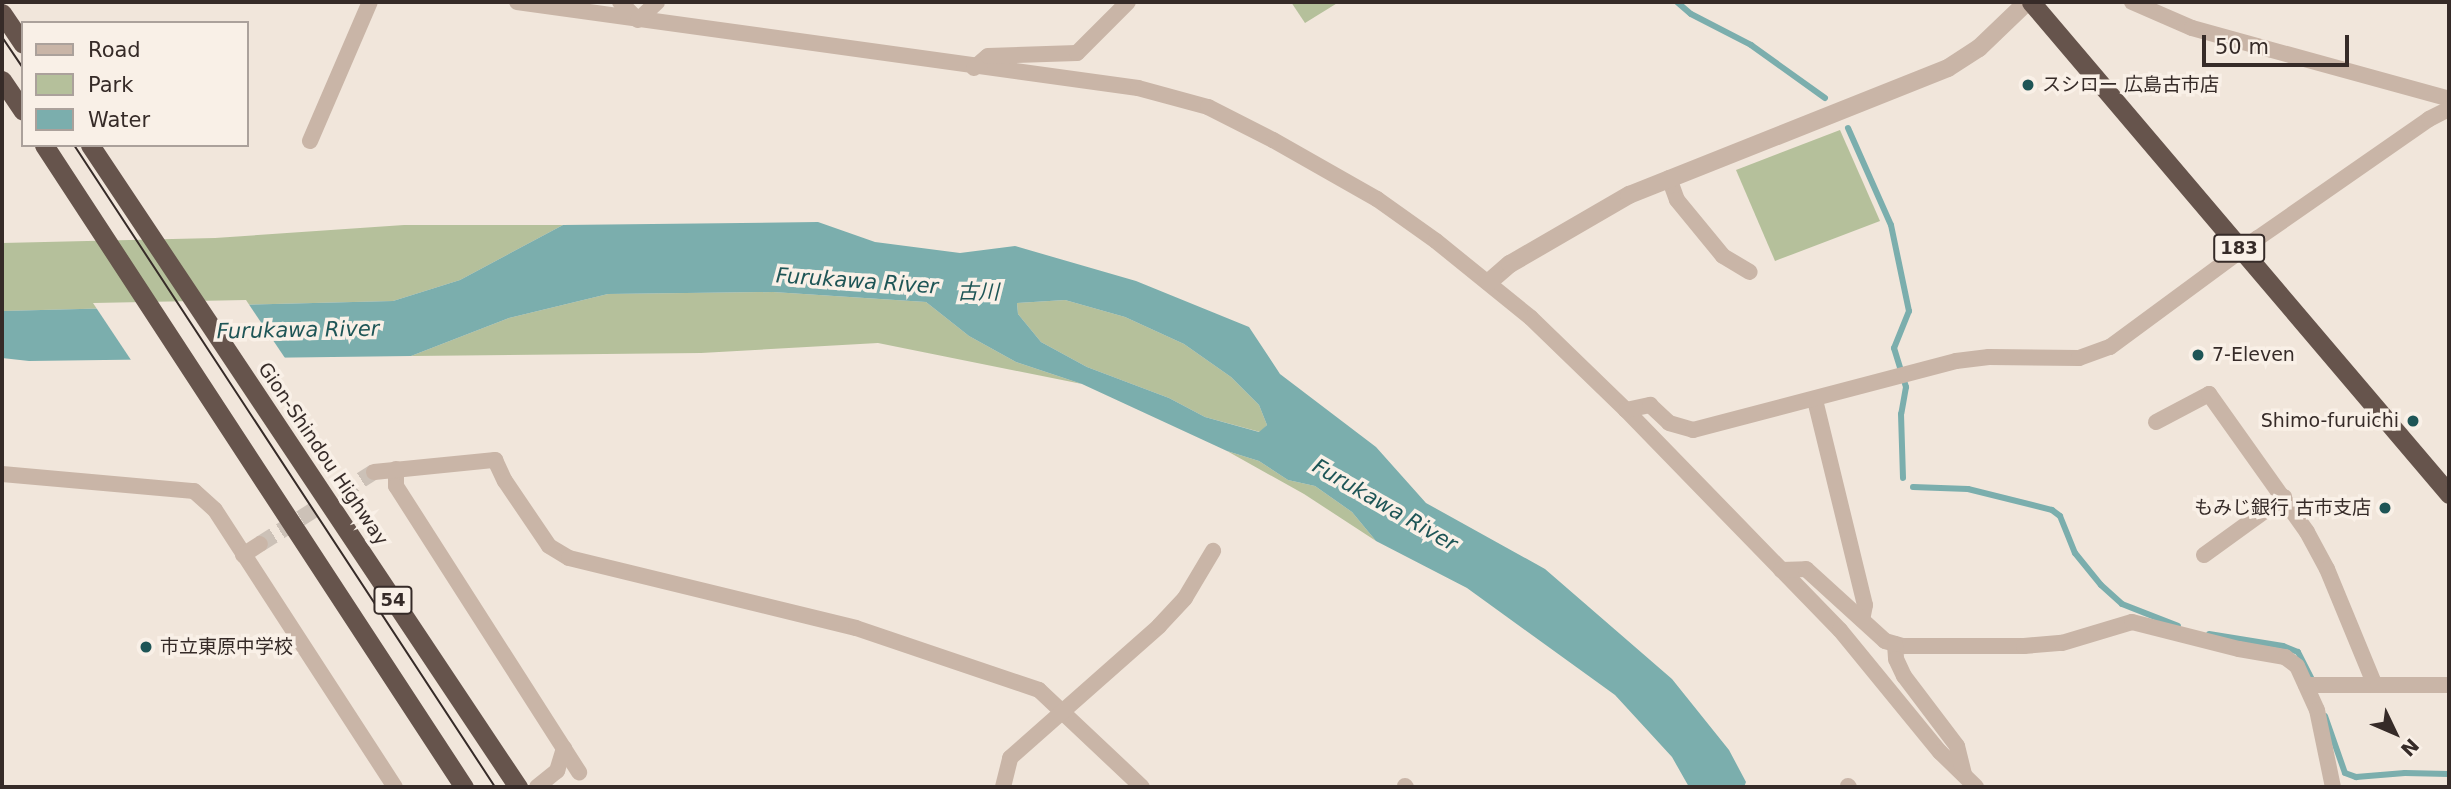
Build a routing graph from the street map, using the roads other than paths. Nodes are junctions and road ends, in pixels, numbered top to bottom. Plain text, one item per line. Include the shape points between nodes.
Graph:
1 (370, 2) edge
2 (517, 2) edge
3 (620, 2) edge
4 (657, 2) edge
5 (1128, 2) edge
6 (2029, 2) edge
7 (2132, 2) edge
8 (2, 13) edge
9 (638, 20) junction
10 (21, 41) edge
11 (974, 68) junction
12 (2, 80) edge
13 (2449, 99) edge
14 (21, 108) edge
15 (2449, 109) edge
16 (310, 141) dead end
17 (45, 147) edge
18 (91, 147) edge
19 (1669, 178) junction
20 (2241, 251) junction
21 (1750, 272) dead end
22 (1489, 282) junction
23 (1815, 400) junction
24 (1626, 410) junction
25 (2156, 422) dead end
26 (396, 469) junction
27 (374, 472) tunnel mouth
28 (2, 474) edge
29 (2447, 490) edge
30 (2284, 497) junction
31 (260, 544) tunnel mouth
32 (1213, 551) dead end
33 (243, 555) junction
34 (2204, 555) dead end
35 (1781, 570) junction
36 (1862, 620) junction
37 (1895, 644) junction
38 (2374, 683) junction
39 (2314, 685) junction
40 (2449, 685) edge
41 (1062, 712) junction
42 (564, 748) junction
43 (579, 772) dead end
44 (1970, 782) edge
45 (395, 787) edge
46 (464, 787) edge
47 (518, 787) edge
48 (537, 787) edge
49 (1003, 787) edge
50 (1142, 787) edge
51 (2333, 787) edge

1 - 16 street
2 - 9 street
3 - 9 street
4 - 9 street
5 - 11 street via 1077,53 988,56
6 - 19 street via 1979,48 1948,68
6 - 20 highway, 183
7 - 13 street via 2192,28
8 - 10 highway
9 - 11 street
11 - 22 street via 1138,88 1208,107 1377,199
12 - 14 highway
15 - 20 street
17 - 46 highway, 54
18 - 47 highway, Gion-Shindou Highway / 54
19 - 21 street via 1677,200 1723,256
19 - 22 street via 1629,195 1510,264
20 - 23 street via 2178,299 2099,351 2079,358 1956,361
20 - 29 highway, 183
22 - 24 street
23 - 24 street via 1693,430 1669,423 1650,405
23 - 36 street via 1866,605
24 - 35 street
25 - 30 street via 2209,394
26 - 27 street
26 - 41 street via 495,460 550,545 569,558 856,628 1039,690
26 - 42 street via 396,486
28 - 33 street via 194,491 215,510
30 - 34 street
30 - 38 street via 2327,569
31 - 33 street
32 - 41 street via 1168,617
33 - 45 street
35 - 36 street via 1806,569
35 - 44 street via 1840,630
36 - 37 street
37 - 39 street via 2049,644 2132,622 2285,657
37 - 44 street via 1904,676 1957,746
38 - 39 street
38 - 40 street
39 - 51 street
41 - 49 street via 1010,758
41 - 50 street
42 - 43 street
42 - 48 street via 557,771

